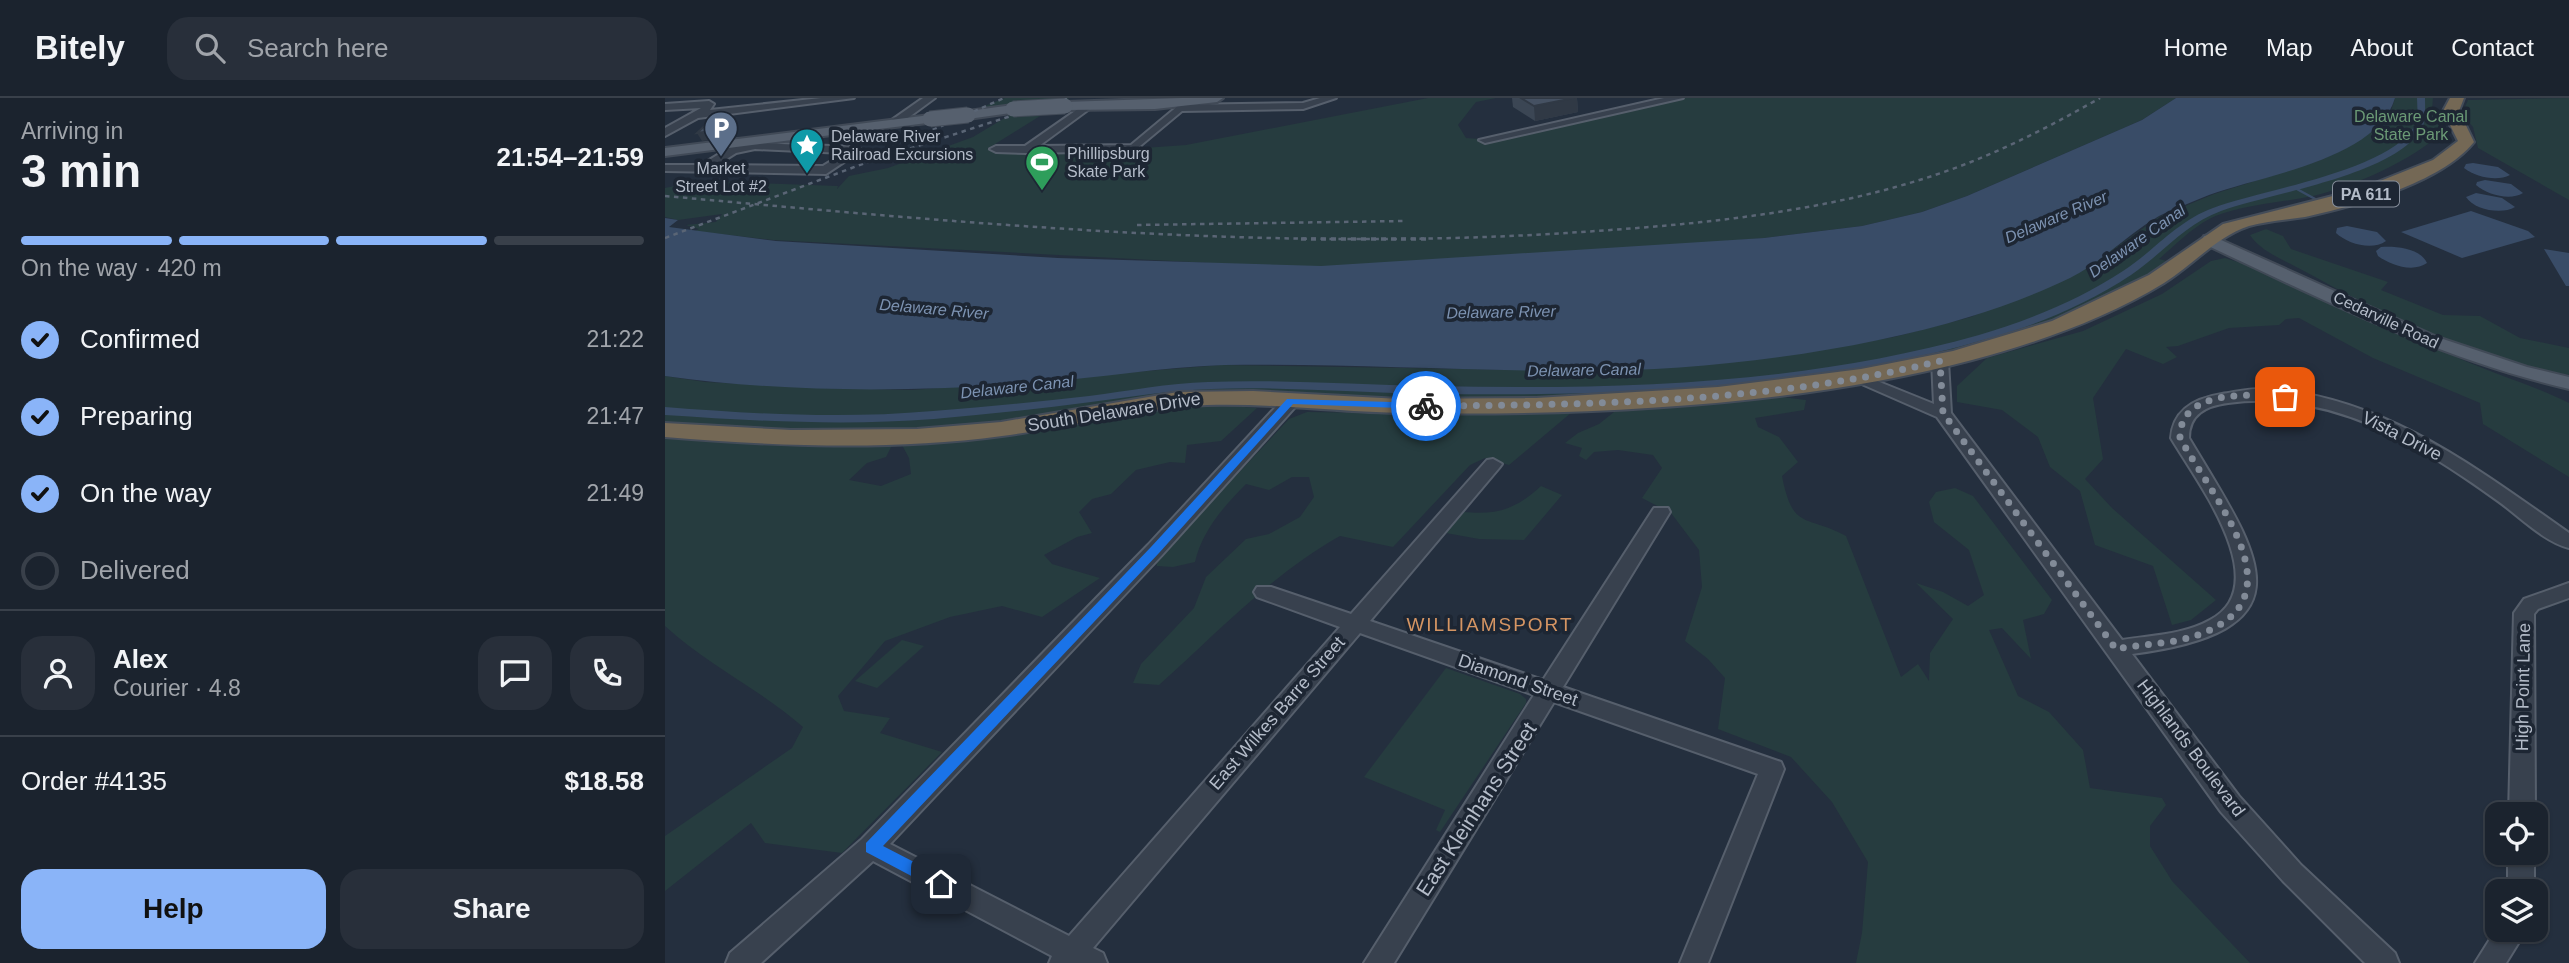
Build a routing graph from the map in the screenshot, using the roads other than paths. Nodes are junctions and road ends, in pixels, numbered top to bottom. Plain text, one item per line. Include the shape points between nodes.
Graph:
1 (732, 98) edge
2 (849, 98) edge
3 (930, 98) edge
4 (1217, 98) edge
5 (1331, 98) edge
6 (1678, 98) edge
7 (2457, 98) edge
8 (716, 104) junction
9 (1202, 104) junction
10 (1088, 105) junction
11 (665, 107) edge
12 (691, 118) junction
13 (665, 121) edge
14 (893, 124) junction
15 (665, 133) edge
16 (1485, 140) dead end
17 (756, 144) junction
18 (996, 149) dead end
19 (1027, 150) junction
20 (665, 152) edge
21 (667, 168) dead end
22 (704, 168) junction
23 (2210, 240) junction
24 (1940, 361) junction
25 (1856, 378) junction
26 (2569, 383) edge
27 (1291, 401) junction
28 (1943, 413) junction
29 (665, 430) edge
30 (1493, 464) dead end
31 (1661, 512) dead end
32 (2569, 542) edge
33 (2569, 590) edge
34 (1264, 592) dead end
35 (1353, 624) junction
36 (2116, 649) junction
37 (1551, 692) junction
38 (2522, 802) edge
39 (871, 847) junction
40 (2504, 942) edge
41 (1076, 960) edge
42 (740, 963) edge
43 (1378, 963) edge
44 (1694, 963) edge
45 (2385, 963) edge
46 (2489, 963) edge

1 - 8 street
2 - 12 street
3 - 14 street
4 - 9 main road
5 - 9 street via 1303,106
6 - 16 street
7 - 23 highway, South Delaware Drive / PA 611 via 2451,111 2466,142 2454,156 2362,195 2241,223
8 - 11 street
8 - 12 street
9 - 10 main road
9 - 19 street via 1177,109 1134,148
10 - 14 main road, bridge
10 - 19 street
12 - 13 street
12 - 15 street
14 - 17 main road
17 - 20 main road
17 - 22 street via 733,150
17 - 22 street via 856,150 826,170
18 - 19 street
21 - 22 street
23 - 24 highway, South Delaware Drive / PA 611 via 2162,275 2096,312 2039,334
23 - 26 main road, Cedarville Road via 2457,352
24 - 25 highway, South Delaware Drive / PA 611
24 - 28 street
25 - 27 highway, South Delaware Drive / PA 611 via 1601,403 1403,406
25 - 28 street
27 - 29 highway, South Delaware Drive / PA 611 via 1169,400 1017,427 888,439 811,440
27 - 39 street
28 - 36 street, Highlands Boulevard
30 - 35 street, East Wilkes Barre Street
31 - 37 street, East Kleinhans Street
32 - 36 street, Vista Drive via 2427,446 2356,412 2309,400 2260,395 2213,401 2182,419 2180,438 2239,535 2245,553 2246,590 2229,620 2180,640
33 - 38 street, High Point Lane via 2531,604 2524,613
34 - 35 street, Diamond Street
35 - 37 street, Diamond Street
35 - 41 street, East Wilkes Barre Street
36 - 45 street, Highlands Boulevard via 2230,804 2291,873
37 - 43 street, East Kleinhans Street
37 - 44 street, Diamond Street via 1772,769
39 - 41 street
39 - 42 street
40 - 46 street

